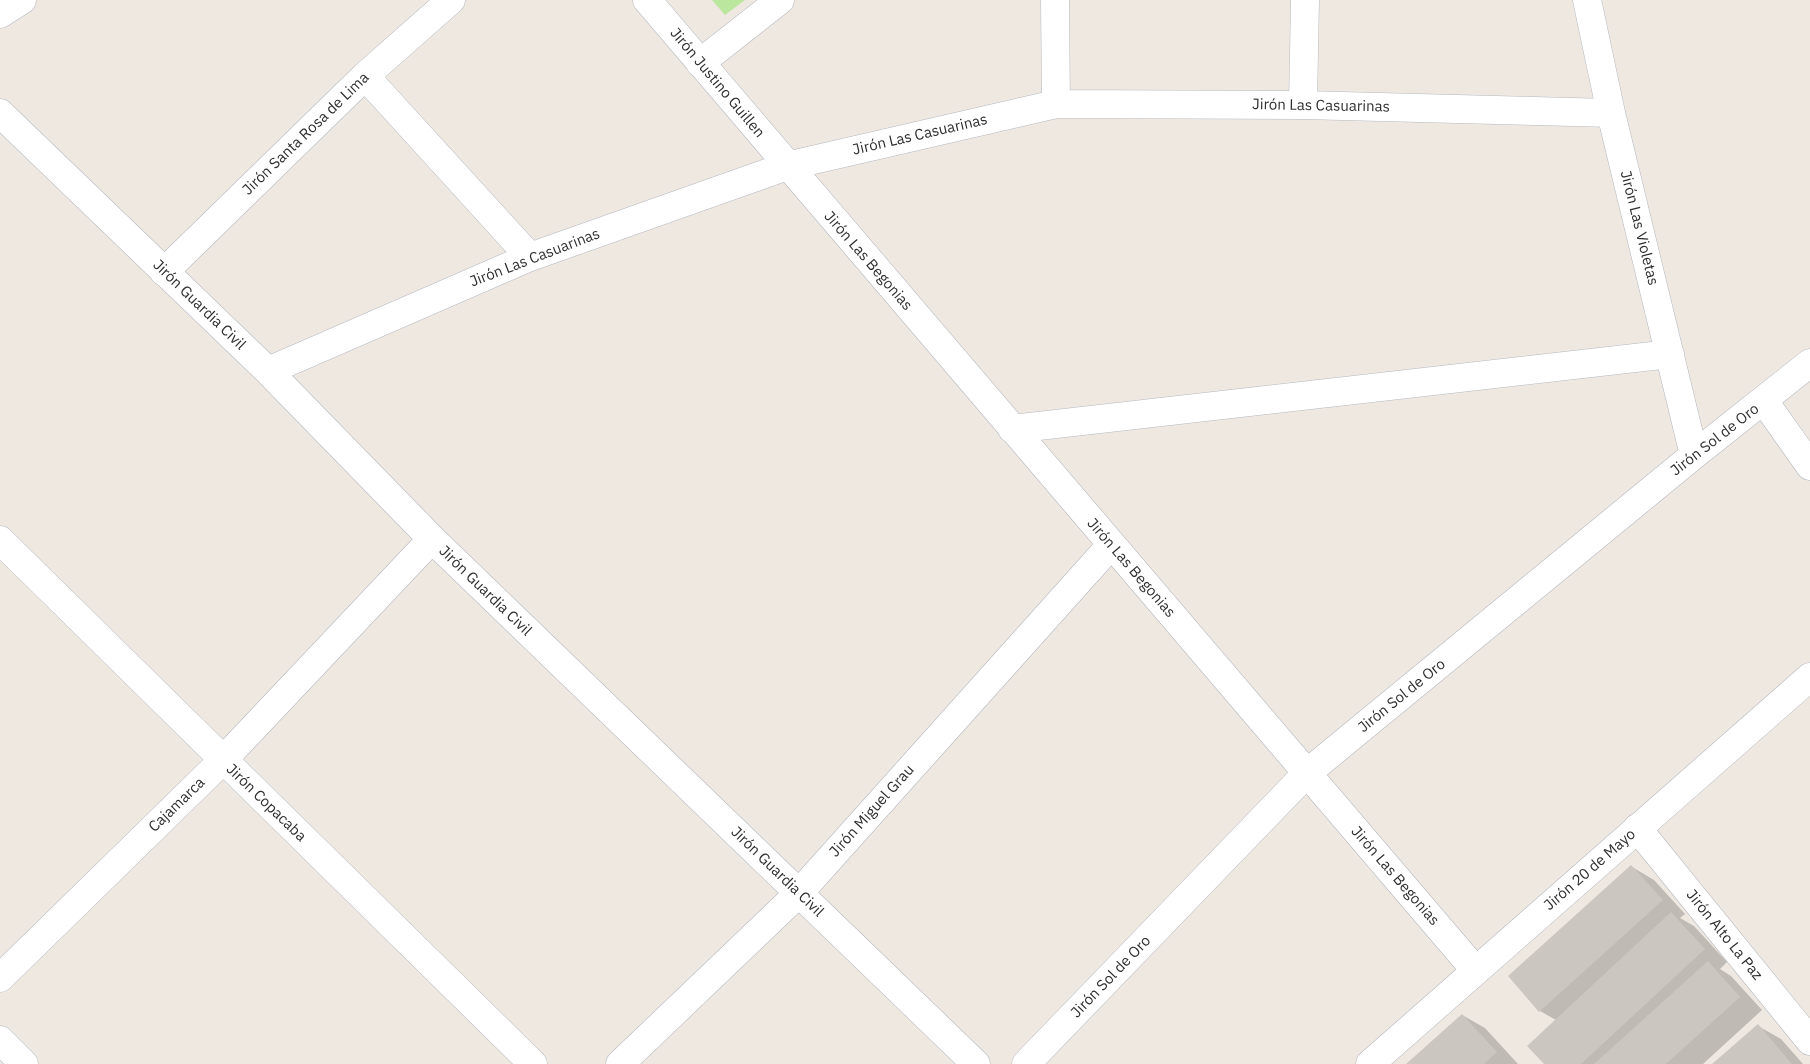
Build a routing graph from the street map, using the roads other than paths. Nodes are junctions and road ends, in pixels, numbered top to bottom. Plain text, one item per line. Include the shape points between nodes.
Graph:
1 (22, 0) edge
2 (451, 0) edge
3 (647, 0) edge
4 (780, 0) edge
5 (1055, 0) edge
6 (1305, 0) edge
7 (1587, 0) edge
8 (0, 14) edge
9 (700, 63) junction
10 (365, 76) junction
11 (1056, 104) junction
12 (1303, 105) junction
13 (0, 113) edge
14 (1611, 113) junction
15 (787, 166) junction
16 (530, 257) junction
17 (164, 272) junction
18 (1670, 354) junction
19 (1810, 363) edge
20 (268, 371) junction
21 (1764, 402) junction
22 (1012, 429) junction
23 (1694, 455) junction
24 (1810, 466) edge
25 (432, 539) junction
26 (0, 540) edge
27 (1111, 545) junction
28 (1810, 677) edge
29 (223, 760) junction
30 (1307, 774) junction
31 (1637, 828) junction
32 (799, 893) junction
33 (1476, 971) junction
34 (0, 978) edge
35 (0, 1040) edge
36 (1810, 1041) edge
37 (24, 1064) edge
38 (533, 1064) edge
39 (620, 1064) edge
40 (976, 1064) edge
41 (1026, 1064) edge
42 (1370, 1064) edge

1 - 8 street
2 - 10 street, Jirón Santa Rosa de Lima
3 - 9 street, Jirón Justino Guillen
4 - 9 street
5 - 11 street
6 - 12 street
7 - 14 street, Jirón Las Violetas
9 - 15 street, Jirón Justino Guillen
10 - 16 street
10 - 17 street, Jirón Santa Rosa de Lima
11 - 12 street, Jirón Las Casuarinas
11 - 15 street, Jirón Las Casuarinas
12 - 14 street, Jirón Las Casuarinas
13 - 17 street, Jirón Guardia Civil
14 - 18 street, Jirón Las Violetas
15 - 16 street, Jirón Las Casuarinas
15 - 22 street, Jirón Las Begonias
16 - 20 street, Jirón Las Casuarinas
17 - 20 street, Jirón Guardia Civil
18 - 22 street
18 - 23 street, Jirón Las Violetas
19 - 21 street, Jirón Sol de Oro
20 - 25 street, Jirón Guardia Civil
21 - 23 street, Jirón Sol de Oro
21 - 24 street
22 - 27 street, Jirón Las Begonias
23 - 30 street, Jirón Sol de Oro
25 - 29 street, Cajamarca
25 - 32 street, Jirón Guardia Civil
26 - 29 street, Jirón Copacaba
27 - 30 street, Jirón Las Begonias
27 - 32 street, Jirón Miguel Grau
28 - 31 street, Jirón 20 de Mayo
29 - 34 street, Cajamarca
29 - 38 street, Jirón Copacaba
30 - 33 street, Jirón Las Begonias
30 - 41 street, Jirón Sol de Oro
31 - 33 street, Jirón 20 de Mayo
31 - 36 street, Jirón Alto La Paz
32 - 39 street, Jirón Miguel Grau
32 - 40 street, Jirón Guardia Civil
33 - 42 street, Jirón 20 de Mayo
35 - 37 street

